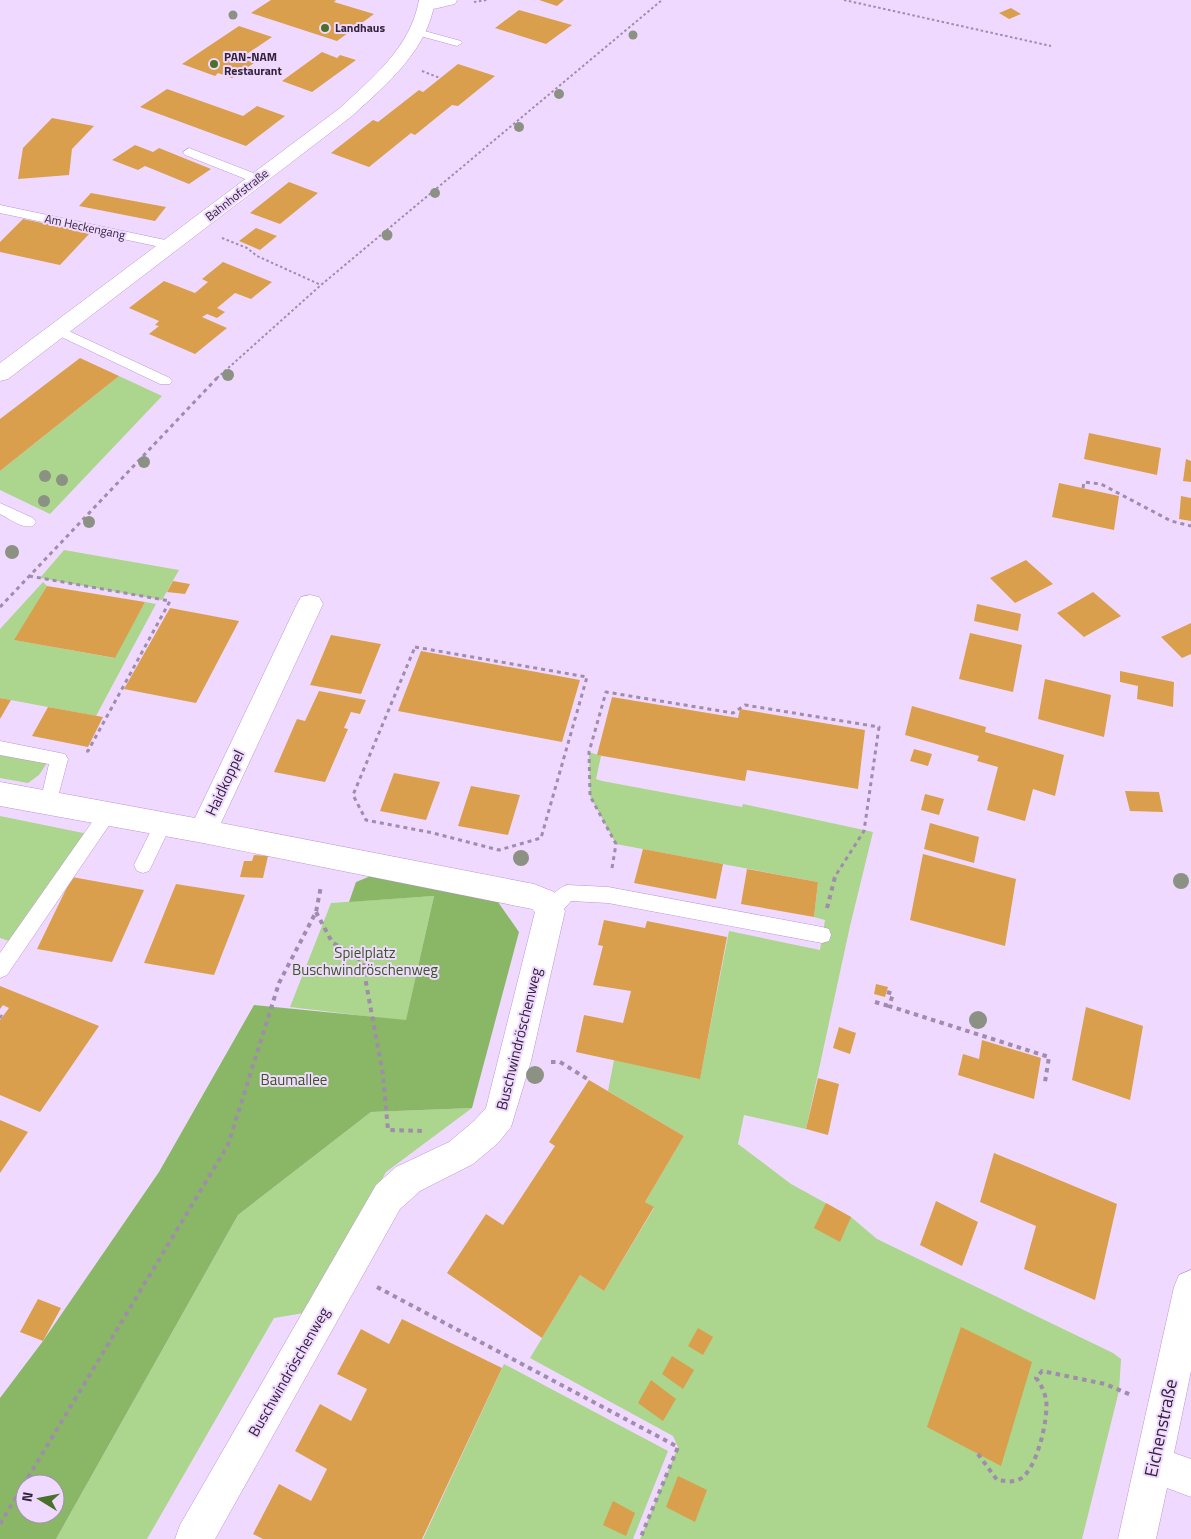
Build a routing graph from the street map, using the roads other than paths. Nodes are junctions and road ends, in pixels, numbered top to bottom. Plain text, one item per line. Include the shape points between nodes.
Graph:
1 (449, 0) edge
2 (427, 2) edge
3 (418, 32) junction
4 (457, 43) dead end
5 (189, 152) dead end
6 (257, 179) junction
7 (0, 209) edge
8 (170, 245) junction
9 (58, 330) junction
10 (0, 374) edge
11 (165, 381) dead end
12 (0, 508) edge
13 (28, 522) dead end
14 (310, 604) dead end
15 (0, 748) edge
16 (0, 794) edge
17 (49, 803) junction
18 (108, 813) junction
19 (163, 823) junction
20 (203, 830) junction
21 (143, 865) dead end
22 (550, 910) junction
23 (822, 935) road end
24 (0, 969) edge
25 (1191, 1287) edge
26 (1154, 1464) junction
27 (1191, 1478) edge
28 (194, 1539) edge
29 (1137, 1539) edge

1 - 2 street, Bahnhofstraße
2 - 3 street, Bahnhofstraße
3 - 4 lane
3 - 6 street, Bahnhofstraße via 381,79 363,96
5 - 6 lane
6 - 8 street, Bahnhofstraße
7 - 8 lane, Am Heckengang
8 - 9 street, Bahnhofstraße
9 - 10 street, Bahnhofstraße
9 - 11 lane
12 - 13 lane
14 - 20 street, Haidkoppel
15 - 17 lane via 59,759
16 - 17 street, Haidkoppel
17 - 18 street, Haidkoppel
18 - 19 street, Haidkoppel
18 - 24 lane
19 - 20 street, Haidkoppel
19 - 21 lane
20 - 22 street via 534,897
22 - 23 lane via 567,893 608,896
22 - 28 street, Buschwindröschenweg via 500,1116 461,1153 408,1179 388,1197
25 - 26 street, Eichenstraße
26 - 27 street
26 - 29 street, Eichenstraße

